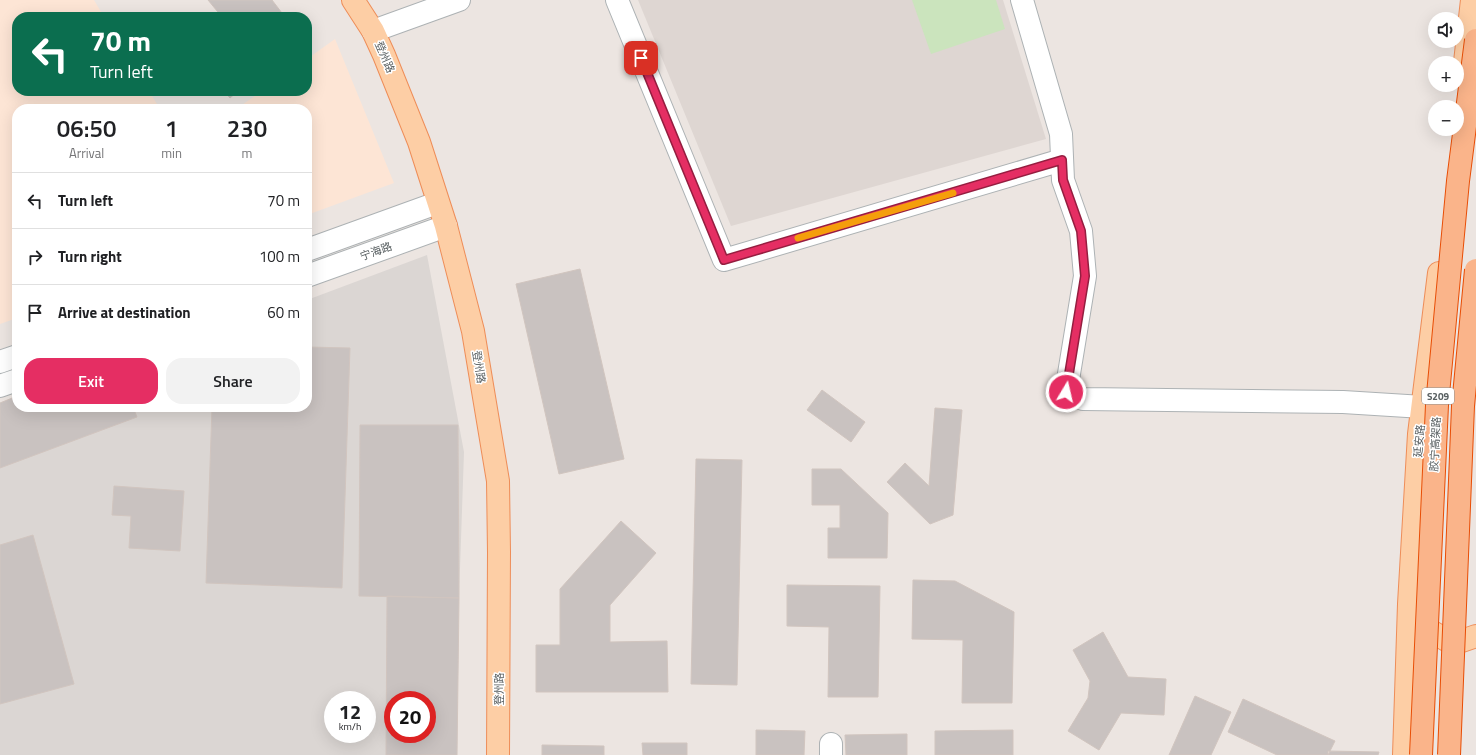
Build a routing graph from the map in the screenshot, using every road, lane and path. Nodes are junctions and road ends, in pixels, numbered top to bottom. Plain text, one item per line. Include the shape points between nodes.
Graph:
1 (352, 0) edge
2 (459, 0) edge
3 (617, 0) edge
4 (1022, 0) edge
5 (1472, 0) edge
6 (373, 31) junction
7 (1476, 40) edge
8 (1460, 100) edge
9 (1456, 136) edge
10 (1062, 160) junction
11 (437, 203) junction
12 (446, 226) junction
13 (312, 248) edge
14 (1476, 270) edge
15 (312, 274) edge
16 (12, 358) edge
17 (0, 362) edge
18 (12, 382) edge
19 (0, 386) edge
20 (1423, 407) junction
21 (1409, 604) junction
22 (1476, 636) edge
23 (498, 755) edge
24 (1404, 755) edge
25 (1421, 755) edge
26 (1449, 755) edge

1 - 6 main road, 登州路
2 - 6 street
3 - 10 street via 724,260
4 - 10 street via 1061,134
5 - 8 main road, 延安路
6 - 11 main road, 登州路 via 416,135
7 - 25 highway, 胶宁高架路 / S209, bridge via 1458,181 1437,405
9 - 20 main road, 延安路
10 - 20 street via 1063,180 1081,231 1085,276 1066,392 1083,399 1343,402
11 - 12 main road, 登州路
11 - 13 street
12 - 15 street, 宁海路
12 - 23 main road, 登州路 via 473,331 498,481
14 - 26 highway, S209, bridge via 1463,406
16 - 17 street
18 - 19 street
20 - 21 main road, 延安路 via 1419,434
21 - 22 main road via 1414,620 1453,644
21 - 24 main road, 延安路

